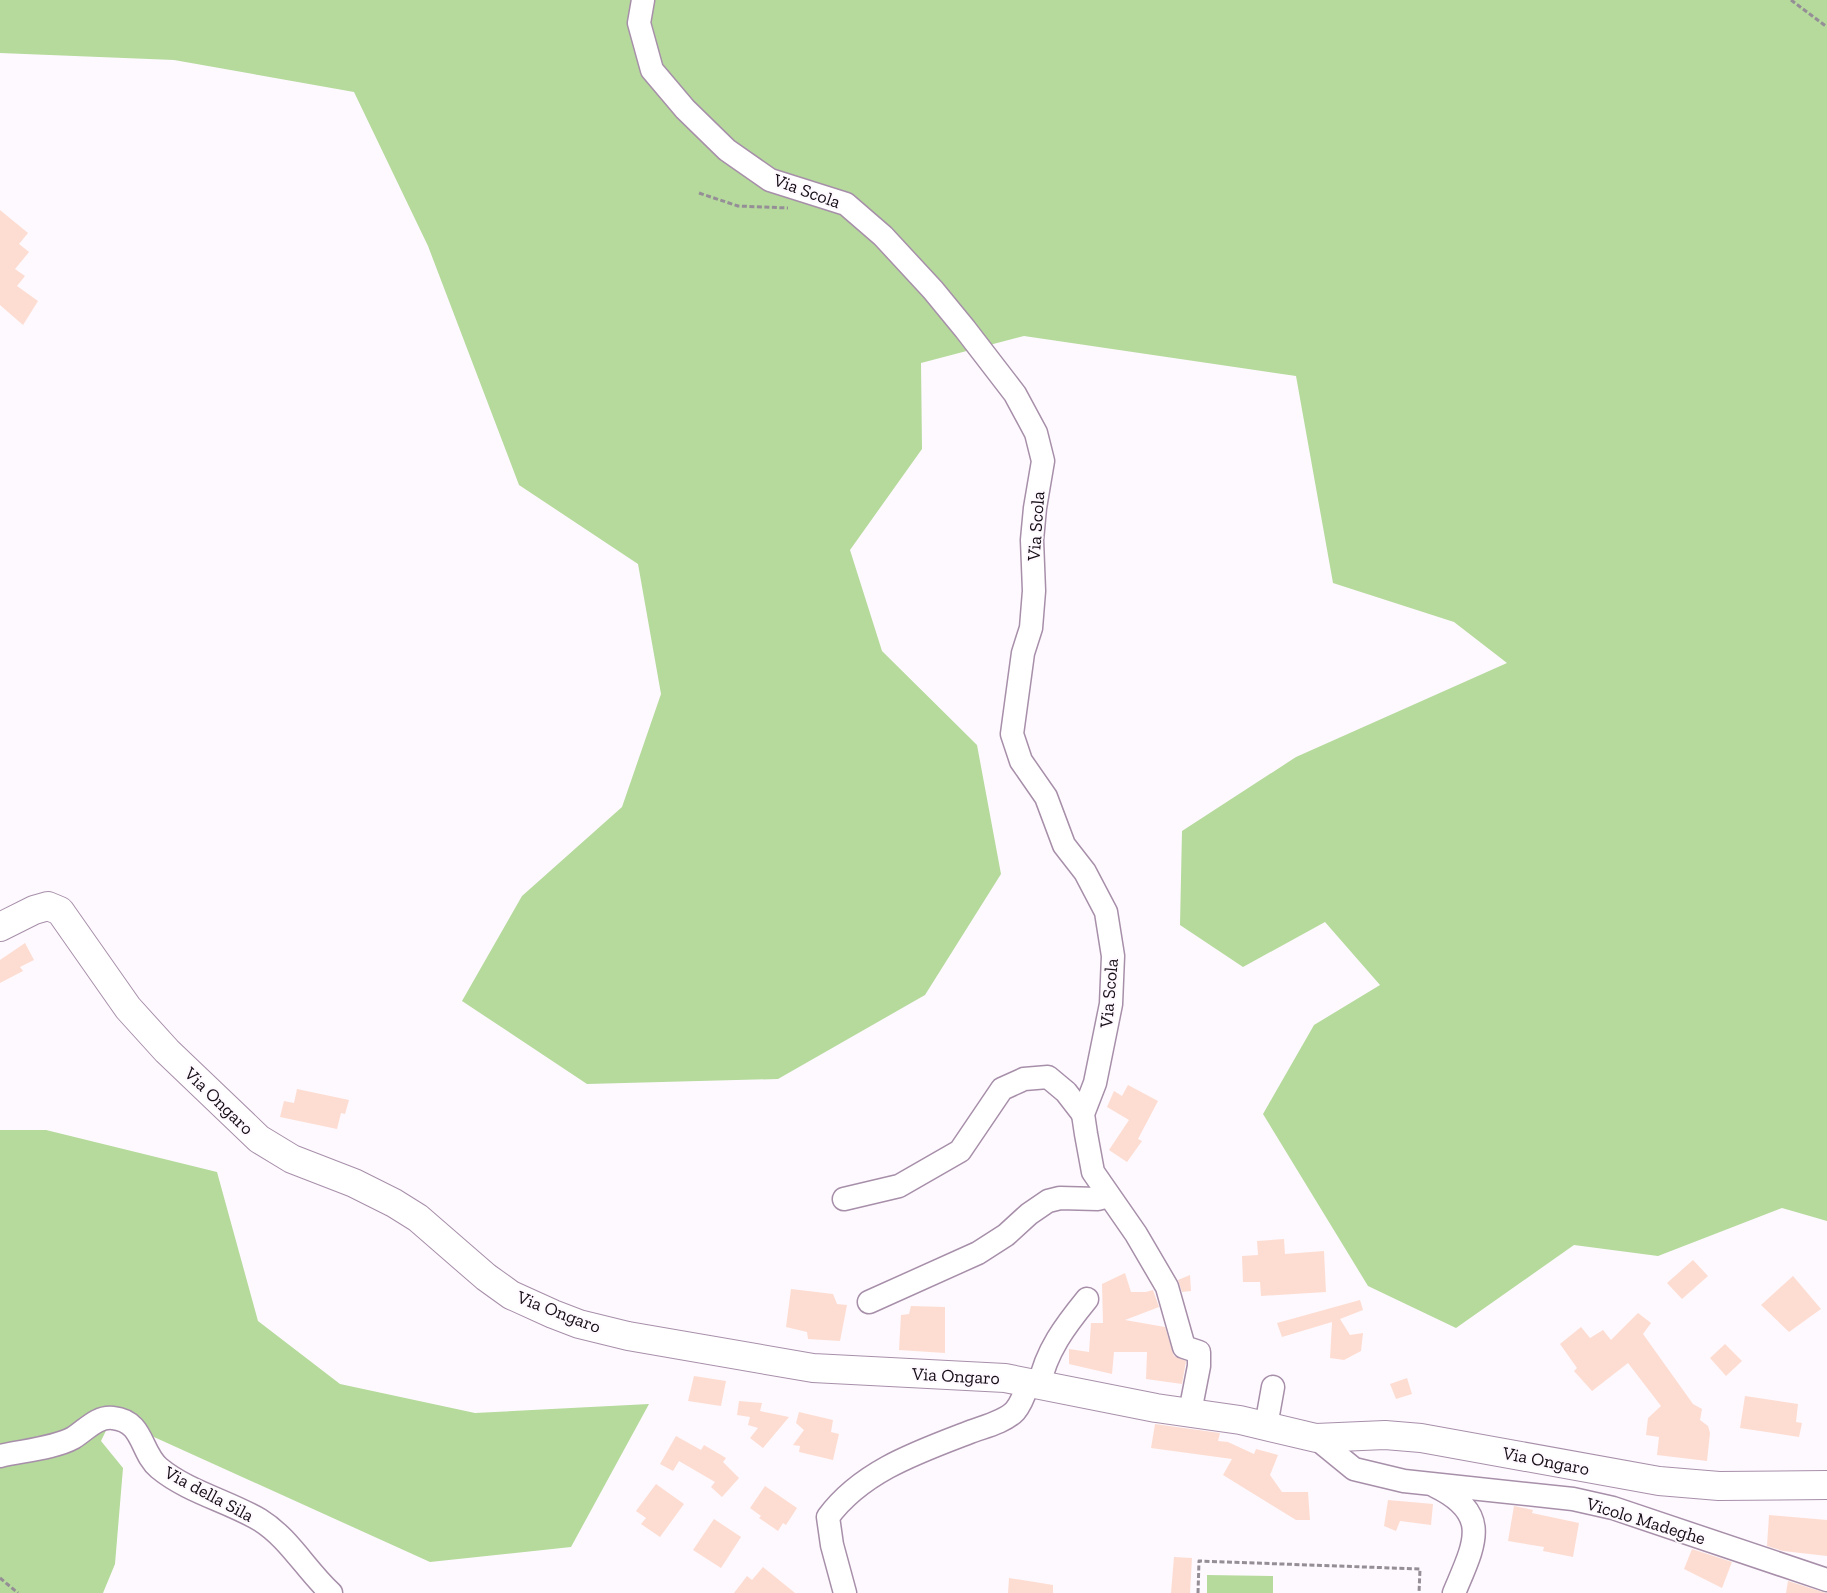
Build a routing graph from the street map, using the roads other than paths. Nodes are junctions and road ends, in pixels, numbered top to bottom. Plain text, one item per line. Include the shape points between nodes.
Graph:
1 (643, 0) edge
2 (0, 927) edge
3 (1083, 1114) junction
4 (1109, 1196) junction
5 (844, 1199) dead end
6 (1087, 1299) dead end
7 (869, 1302) dead end
8 (1034, 1385) junction
9 (1273, 1387) dead end
10 (1190, 1412) junction
11 (1266, 1426) junction
12 (1316, 1438) junction
13 (0, 1456) edge
14 (1430, 1483) junction
15 (1827, 1485) edge
16 (1827, 1580) edge
17 (331, 1593) edge
18 (845, 1593) edge
19 (1454, 1593) edge

1 - 3 street, Via Scola via 638,23 652,70 685,109 727,150 770,180 846,204 883,236 965,329 1015,394 1036,432 1043,461 1032,540 1034,591 1031,628 1023,653 1012,734 1021,761 1046,798 1064,844 1085,872 1106,912 1114,956 1111,1004 1095,1083
2 - 8 main road, Via Ongaro via 48,906 60,911 128,1008 167,1051 258,1139 292,1159 354,1183 394,1203 418,1218 505,1290 553,1314 628,1336 813,1368 1005,1378
3 - 4 street via 1093,1172
3 - 5 street via 1048,1076 1024,1079 1002,1089 960,1151 899,1186
4 - 7 street via 1053,1199 978,1253
4 - 10 street via 1136,1234 1166,1287 1184,1347 1199,1352 1200,1366
6 - 8 street via 1061,1331
8 - 10 main road, Via Ongaro
8 - 18 street via 1014,1412 880,1470 841,1499 828,1517
9 - 11 street
10 - 11 main road, Via Ongaro
11 - 12 main road, Via Ongaro
12 - 14 street, Vicolo Madeghe via 1354,1469 1404,1481
12 - 15 main road, Via Ongaro via 1385,1435 1421,1438 1659,1481 1719,1486
13 - 17 street, Via della Sila via 67,1440 105,1418 125,1421 140,1434 157,1466 172,1477 260,1520 279,1534
14 - 16 street, Vicolo Madeghe via 1573,1499 1613,1508
14 - 19 street, Vicolo Madeghe via 1456,1496 1473,1517 1475,1541

